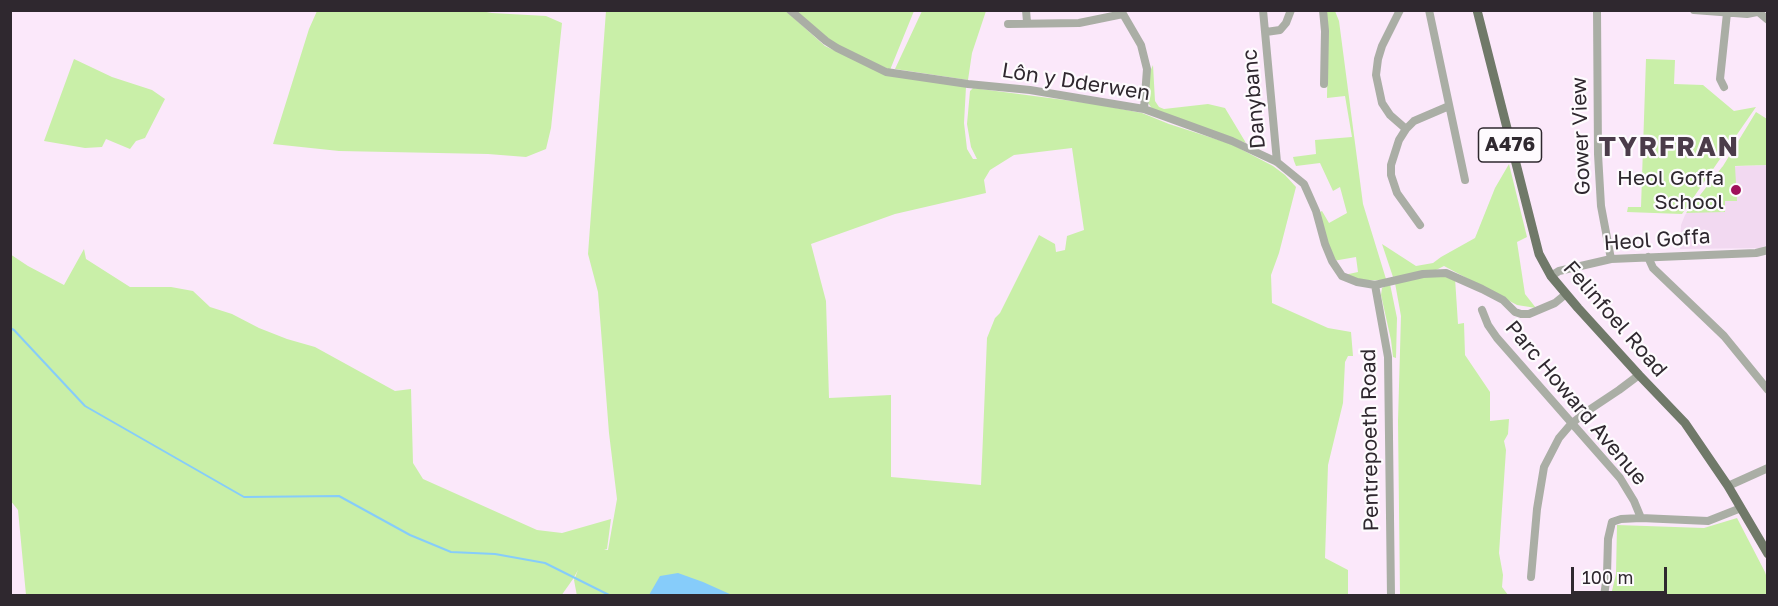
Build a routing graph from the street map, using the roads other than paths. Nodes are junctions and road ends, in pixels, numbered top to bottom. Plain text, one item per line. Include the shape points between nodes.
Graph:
1 (790, 10) edge
2 (1026, 10) edge
3 (1263, 10) edge
4 (1291, 10) edge
5 (1323, 10) edge
6 (1400, 10) edge
7 (1430, 10) edge
8 (1477, 10) edge
9 (1597, 10) edge
10 (1694, 10) edge
11 (1757, 11) edge
12 (1726, 13) junction
13 (1767, 20) edge
14 (1027, 22) junction
15 (1008, 24) dead end
16 (1266, 32) junction
17 (1324, 84) dead end
18 (1724, 87) dead end
19 (1449, 106) junction
20 (1144, 109) junction
21 (1406, 129) junction
22 (1277, 162) junction
23 (1465, 180) dead end
24 (1420, 225) dead end
25 (1767, 250) edge
26 (1648, 257) junction
27 (1611, 260) junction
28 (1551, 276) junction
29 (1379, 284) junction
30 (1566, 294) junction
31 (1482, 310) dead end
32 (1639, 375) junction
33 (1767, 390) edge
34 (1571, 424) junction
35 (1767, 468) edge
36 (1728, 486) junction
37 (1741, 508) junction
38 (1641, 518) junction
39 (1767, 554) edge
40 (1531, 577) dead end
41 (1391, 596) edge
42 (1604, 596) edge

1 - 20 street, Lôn y Dderwen via 837,48 891,74 1030,90
2 - 14 street
3 - 16 street, Danybanc
4 - 16 street, Danybanc via 1280,30
5 - 17 street
6 - 21 street via 1382,46 1376,75 1382,103
7 - 19 street
8 - 28 main road, Felinfoel Road / A476 via 1539,254
9 - 27 street, Gower View via 1598,154 1601,206
10 - 12 street
11 - 12 street
11 - 13 street
12 - 18 street via 1720,79
14 - 15 street
14 - 20 street via 1079,23 1123,14 1141,45 1147,69
16 - 22 street, Danybanc
19 - 21 street via 1414,121
19 - 23 street
20 - 22 street, Lôn y Dderwen
21 - 24 street via 1395,152 1391,175 1396,193
22 - 29 street, Lôn y Dderwen via 1304,184 1332,261 1342,276
25 - 26 street, Heol Goffa
26 - 27 street, Heol Goffa
26 - 33 street via 1653,268 1724,336
27 - 28 street, Heol Goffa
28 - 30 main road, Felinfoel Road / A476
29 - 30 street via 1433,273 1452,275 1503,300 1521,314 1529,314
29 - 41 street, Pentrepoeth Road via 1388,357
30 - 32 main road, Felinfoel Road / A476
31 - 34 street, Parc Howard Avenue via 1497,338
32 - 34 street
32 - 36 main road, Felinfoel Road / A476 via 1685,423
34 - 38 street, Parc Howard Avenue via 1620,478
34 - 40 street via 1544,466
35 - 36 street
36 - 37 main road, Felinfoel Road / A476
37 - 38 street, Parc Howard Avenue via 1708,520
37 - 39 main road, Felinfoel Road / A476
38 - 42 street, Parc Howard Avenue via 1612,522

